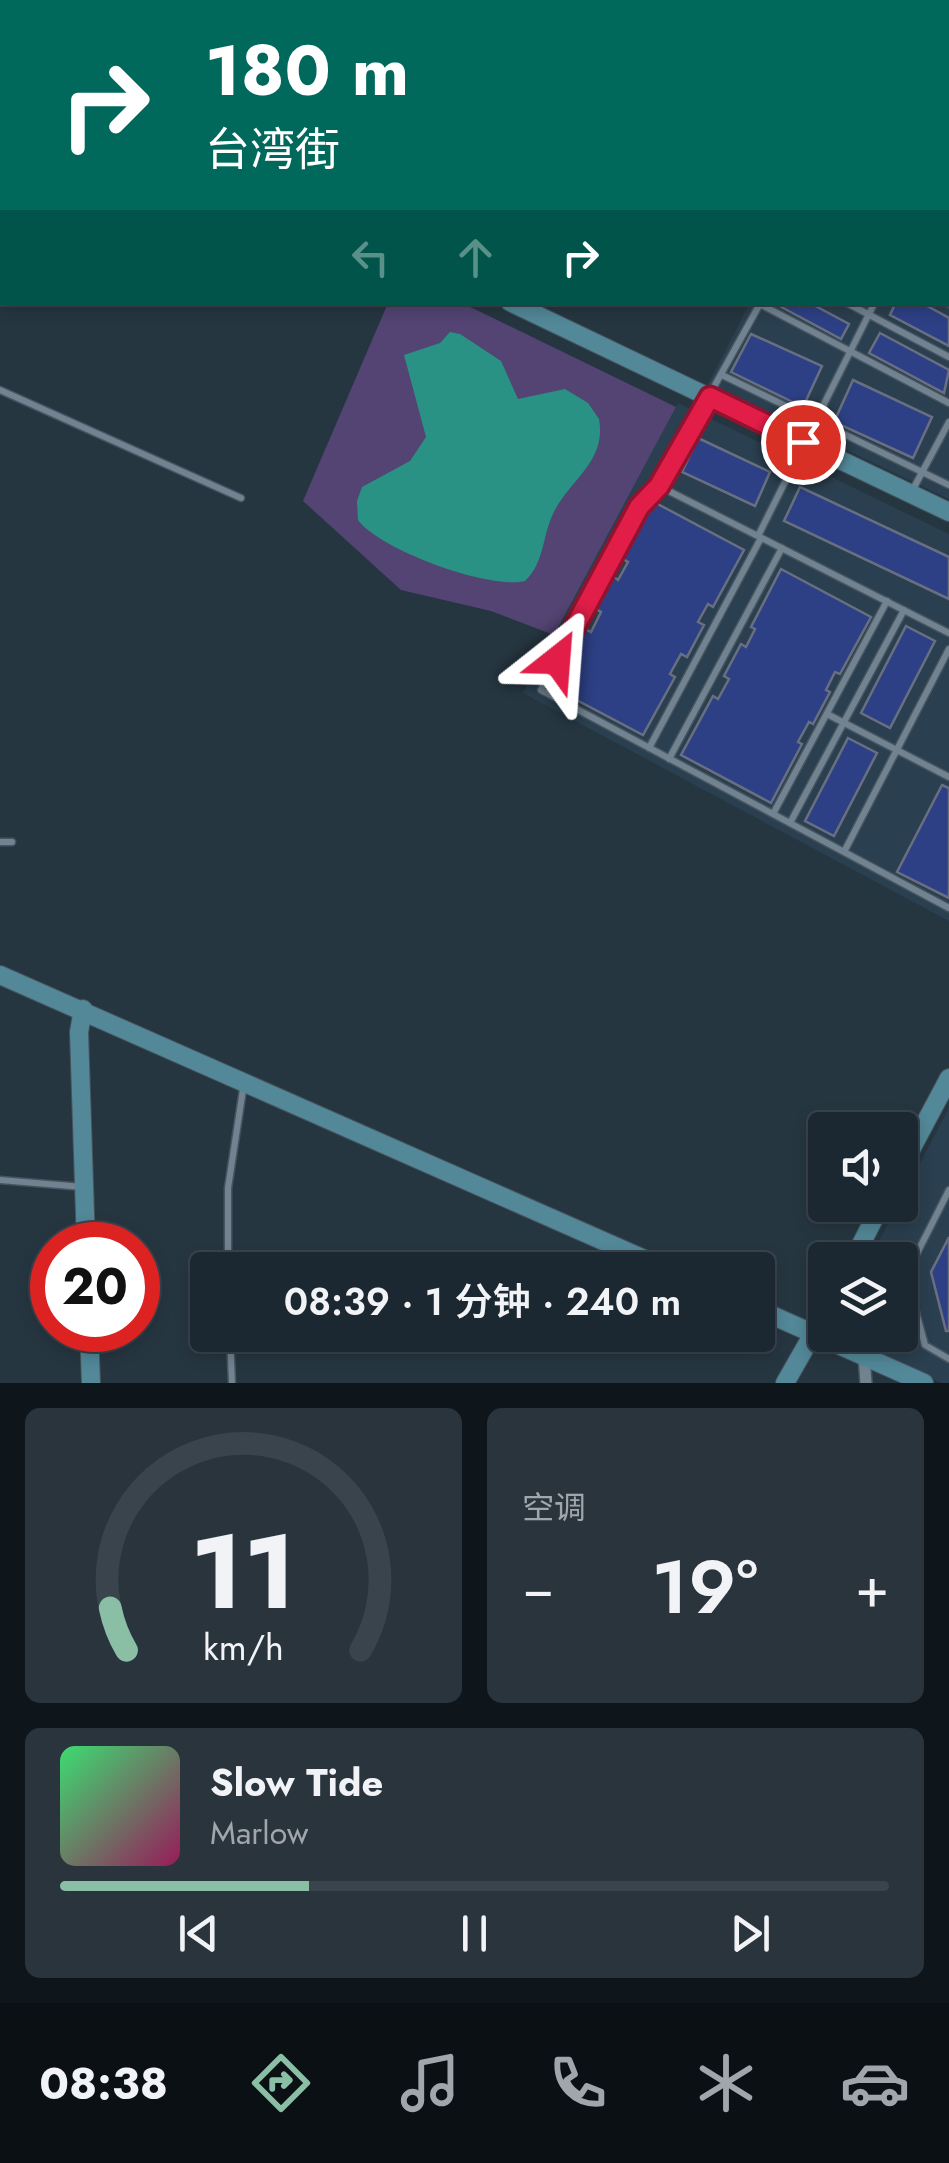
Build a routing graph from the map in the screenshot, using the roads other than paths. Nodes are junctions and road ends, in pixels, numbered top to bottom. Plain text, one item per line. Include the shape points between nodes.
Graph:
1 (516, 305) edge
2 (759, 305) edge
3 (764, 305) edge
4 (851, 305) edge
5 (874, 305) edge
6 (869, 315) junction
7 (850, 351) junction
8 (949, 357) edge
9 (722, 375) junction
10 (0, 390) edge
11 (710, 397) junction
12 (949, 403) edge
13 (814, 420) junction
14 (949, 422) edge
15 (803, 442) junction
16 (922, 472) junction
17 (949, 485) edge
18 (659, 486) junction
19 (911, 494) junction
20 (241, 498) dead end
21 (949, 512) edge
22 (760, 537) junction
23 (782, 548) junction
24 (887, 602) junction
25 (904, 610) junction
26 (949, 633) edge
27 (949, 649) edge
28 (827, 714) junction
29 (844, 722) junction
30 (648, 748) junction
31 (897, 750) junction
32 (669, 759) junction
33 (949, 777) edge
34 (773, 814) junction
35 (790, 823) junction
36 (0, 842) edge
37 (12, 842) dead end
38 (844, 852) junction
39 (949, 908) edge
40 (0, 962) edge
41 (0, 975) edge
42 (84, 1009) junction
43 (949, 1078) edge
44 (244, 1081) junction
45 (918, 1136) edge
46 (0, 1180) edge
47 (84, 1187) junction
48 (949, 1190) edge
49 (85, 1222) edge
50 (228, 1252) edge
51 (629, 1252) edge
52 (775, 1317) edge
53 (808, 1332) edge
54 (808, 1343) edge
55 (90, 1352) edge
56 (231, 1352) edge
57 (855, 1352) edge
58 (864, 1356) junction
59 (949, 1359) edge
60 (91, 1383) edge
61 (232, 1383) edge
62 (785, 1383) edge
63 (866, 1383) edge
64 (924, 1383) edge

1 - 11 street
2 - 9 lane
3 - 7 lane
4 - 6 lane
5 - 6 lane
6 - 7 lane
6 - 8 lane
7 - 12 lane
7 - 13 lane
9 - 11 lane
9 - 13 lane
10 - 20 lane
11 - 15 street
11 - 18 lane
13 - 15 lane
13 - 16 lane
14 - 16 lane
15 - 19 street
15 - 22 lane
16 - 17 lane
16 - 19 lane
18 - 22 lane
18 - 30 lane via 639,507 541,690
19 - 21 street
22 - 23 lane
22 - 30 lane
23 - 24 lane
23 - 32 lane
24 - 25 lane
24 - 28 lane
25 - 26 lane
25 - 29 lane
27 - 31 lane
28 - 29 lane
28 - 34 lane
29 - 31 lane
29 - 35 lane
30 - 32 lane
31 - 33 lane
31 - 38 lane
32 - 34 lane
34 - 35 lane
35 - 38 lane
36 - 37 lane
38 - 39 lane
40 - 42 street via 55,987
41 - 42 street
42 - 44 street
42 - 47 street
43 - 45 street
44 - 50 lane via 228,1188
44 - 51 street
46 - 47 lane
47 - 49 street
48 - 59 lane via 906,1275 925,1345
52 - 53 street
54 - 62 street
55 - 60 street
56 - 61 lane
57 - 58 street
58 - 63 street
58 - 64 street

